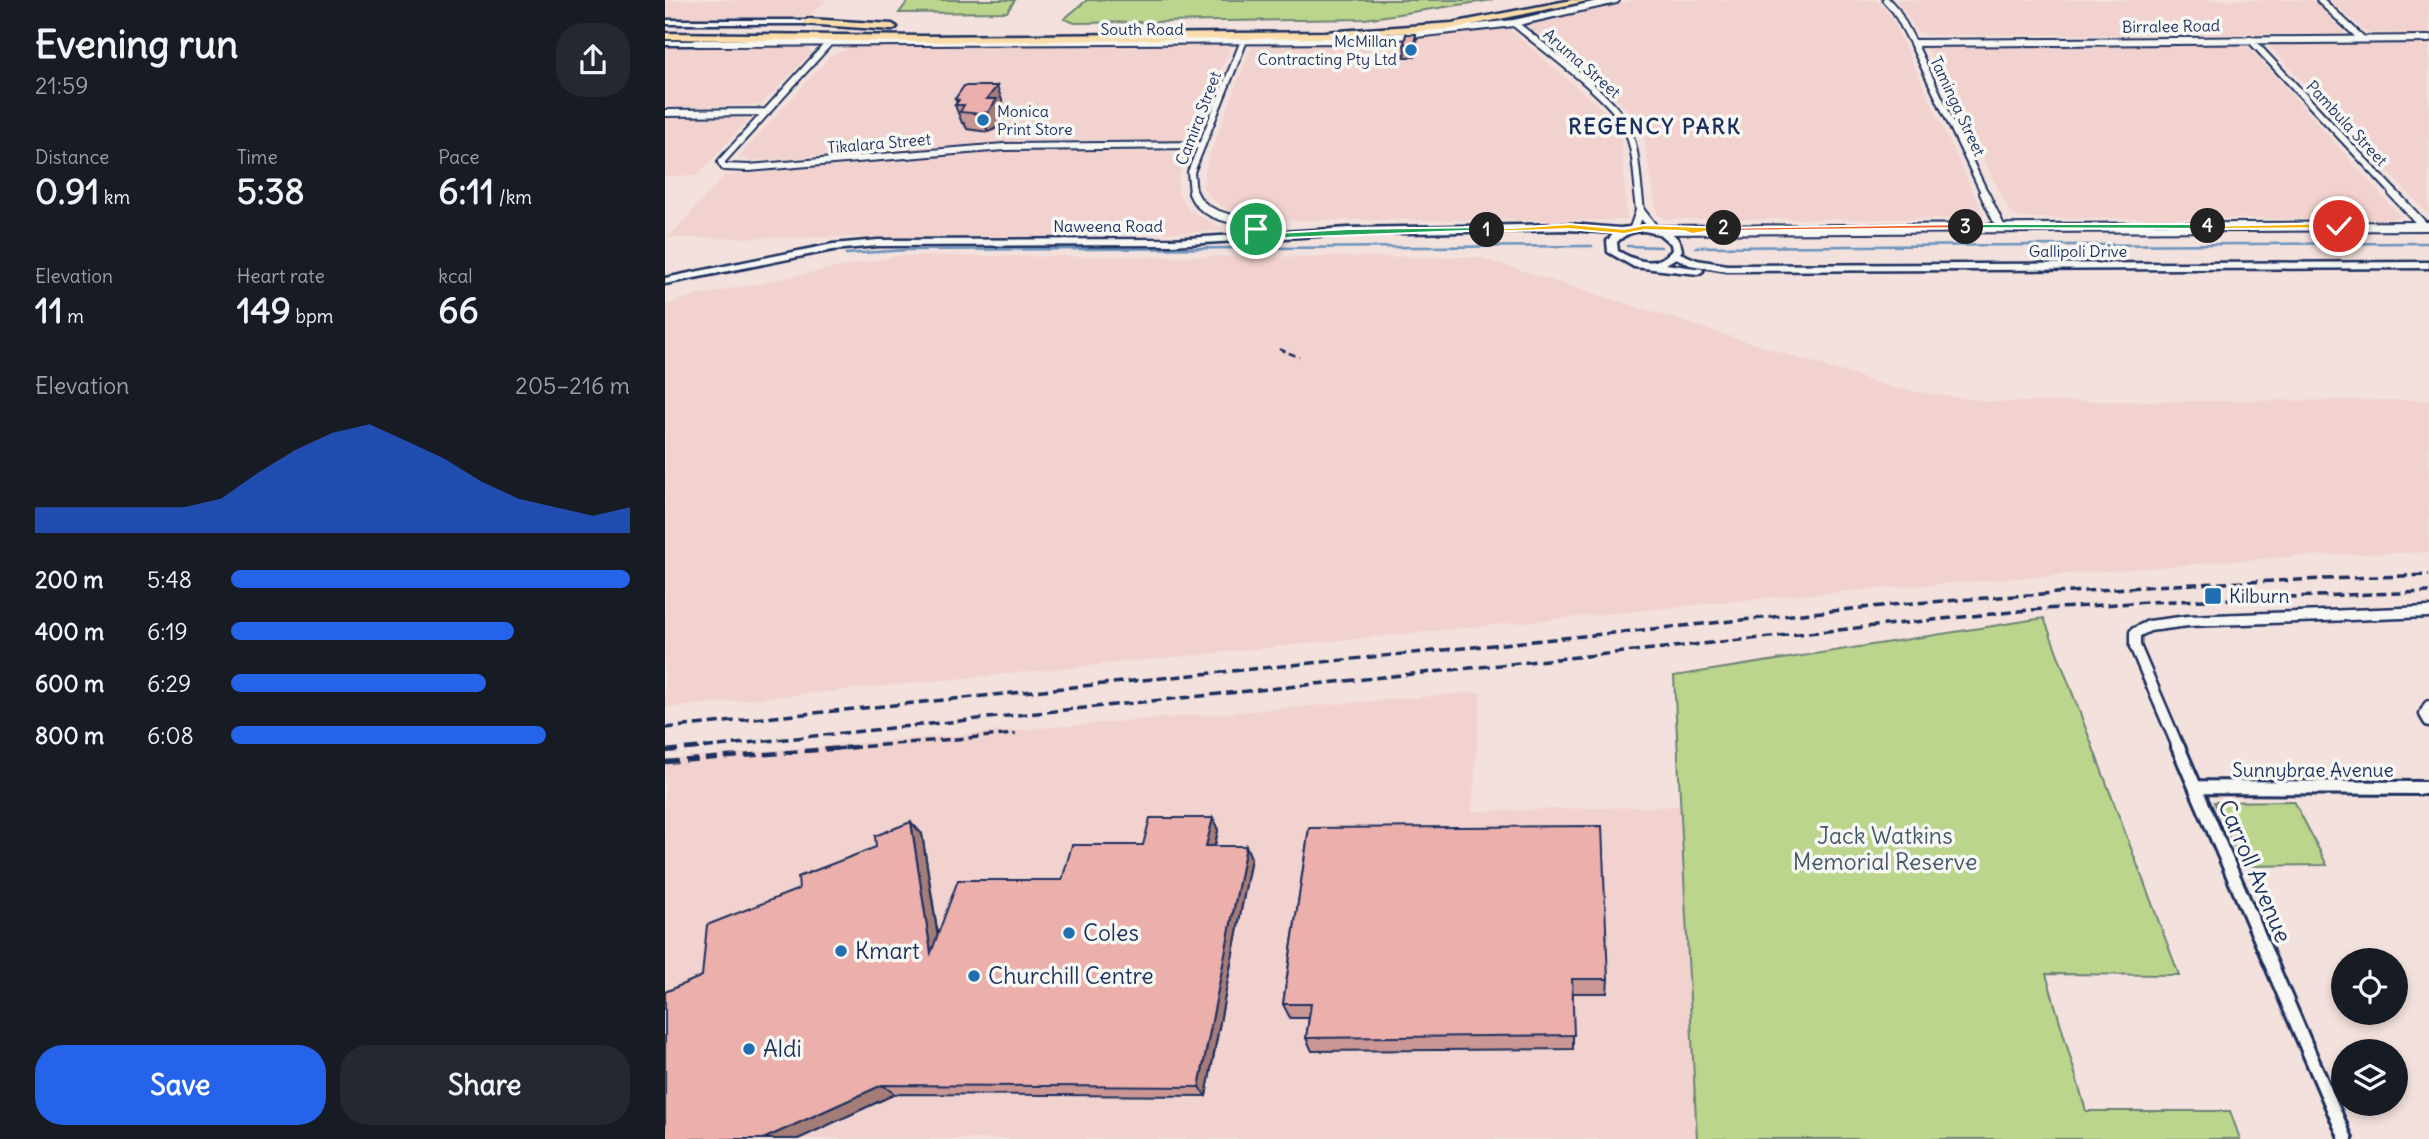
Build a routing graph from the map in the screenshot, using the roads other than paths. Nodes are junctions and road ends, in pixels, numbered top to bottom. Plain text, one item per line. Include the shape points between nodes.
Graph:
1 (1560, 0) edge
2 (1587, 0) edge
3 (1616, 0) edge
4 (1886, 0) edge
5 (2321, 0) edge
6 (665, 22) edge
7 (808, 22) joint
8 (1514, 23) junction
9 (665, 29) edge
10 (952, 31) junction
11 (665, 36) edge
12 (923, 39) junction
13 (2250, 39) junction
14 (2362, 39) junction
15 (2429, 39) edge
16 (665, 43) edge
17 (696, 43) junction
18 (1243, 43) junction
19 (1913, 43) junction
20 (828, 44) junction
21 (767, 112) junction
22 (665, 113) edge
23 (1202, 145) junction
24 (1640, 211) junction
25 (1236, 222) junction
26 (2000, 226) junction
27 (2426, 226) edge
28 (1555, 229) junction
29 (1629, 230) junction
30 (1656, 230) junction
31 (1691, 232) junction
32 (1257, 237) junction
33 (1239, 238) junction
34 (1612, 243) junction
35 (1675, 248) junction
36 (1654, 265) junction
37 (2429, 265) edge
38 (1727, 268) junction
39 (665, 281) edge
40 (2429, 612) edge
41 (2429, 706) edge
42 (2429, 721) edge
43 (2196, 787) junction
44 (2429, 788) edge
45 (2346, 1139) edge

1 - 10 highway via 1373,27 1132,33
2 - 12 highway via 1509,17 1390,32
3 - 8 street, South Road
4 - 19 street, Taminga Street
5 - 14 street
6 - 7 street
7 - 10 highway
8 - 18 street, South Road via 1362,40
8 - 24 street, Aruma Street via 1623,120 1635,152
9 - 10 highway
11 - 12 highway
12 - 17 highway
13 - 14 street, Birralee Road
13 - 19 street, Birralee Road
13 - 27 street, Pambula Street
14 - 15 street, Birralee Road
16 - 17 street, South Road
17 - 20 street, South Road
18 - 20 street, South Road
18 - 23 street, Camira Street
19 - 26 street, Taminga Street
20 - 21 street, Tikalara Street
21 - 22 street
21 - 23 street, Tikalara Street via 721,162 724,167 1004,147
23 - 25 street, Camira Street via 1191,172 1193,196 1208,211
24 - 29 street, Aruma Street
24 - 30 street
25 - 32 street, Camira Street via 1252,224
25 - 33 street
26 - 27 street
26 - 31 street
28 - 29 street, Naweena Road
28 - 32 street, Naweena Road via 1387,230
28 - 34 street, Naweena Road
29 - 30 street, Naweena Road
29 - 34 street
30 - 31 street
30 - 35 street, Gallipoli Drive
31 - 35 street
32 - 33 street, Naweena Road
33 - 39 street, Naweena Road via 854,245
34 - 36 street, Gallipoli Drive via 1613,252 1625,261
35 - 36 street
35 - 38 street, Gallipoli Drive via 1694,263
36 - 38 street, Gallipoli Drive via 1719,272
37 - 38 street, Gallipoli Drive
40 - 43 street, Carroll Avenue via 2188,621 2149,626 2134,634 2135,646
41 - 42 street via 2425,714
43 - 44 street, Sunnybrae Avenue
43 - 45 street, Carroll Avenue

